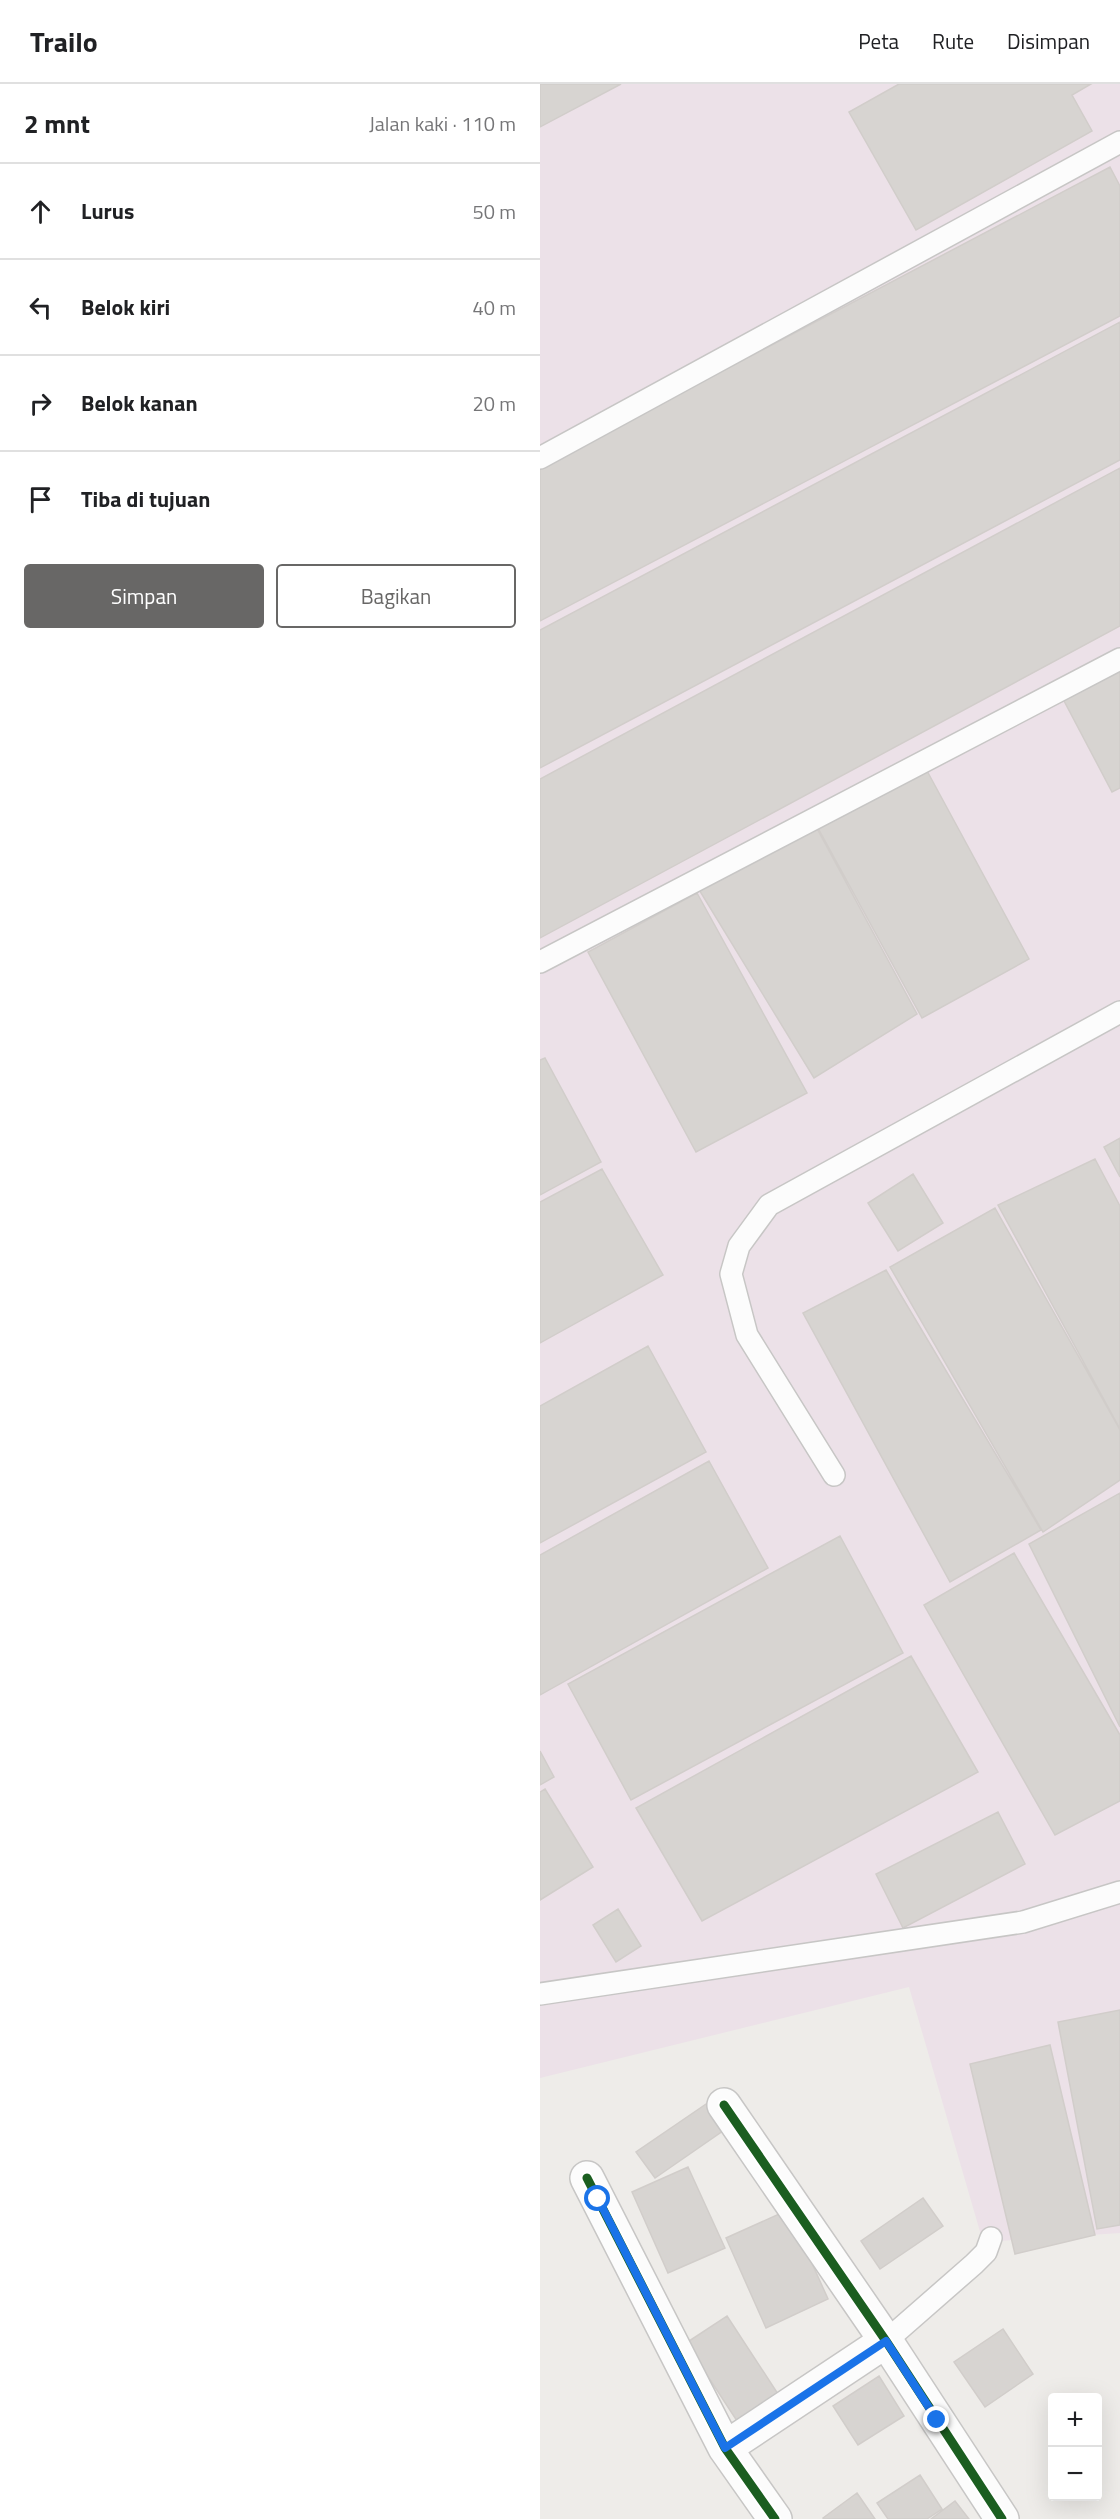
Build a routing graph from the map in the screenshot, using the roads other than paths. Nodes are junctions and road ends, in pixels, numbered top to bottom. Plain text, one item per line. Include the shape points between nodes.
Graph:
1 (1120, 142) edge
2 (540, 458) edge
3 (1120, 659) edge
4 (540, 962) edge
5 (1120, 1012) edge
6 (834, 1475) dead end
7 (1120, 1892) edge
8 (542, 1990) edge
9 (724, 2105) dead end
10 (587, 2178) dead end
11 (991, 2238) dead end
12 (886, 2341) junction
13 (725, 2448) junction
14 (775, 2519) edge
15 (1002, 2519) edge

1 - 2 lane
3 - 4 lane
5 - 6 lane via 770,1205 739,1246 731,1274 747,1335
7 - 8 lane via 1023,1922
9 - 12 street
10 - 13 street
11 - 12 lane via 986,2252 974,2264
12 - 13 street
12 - 15 street
13 - 14 street

